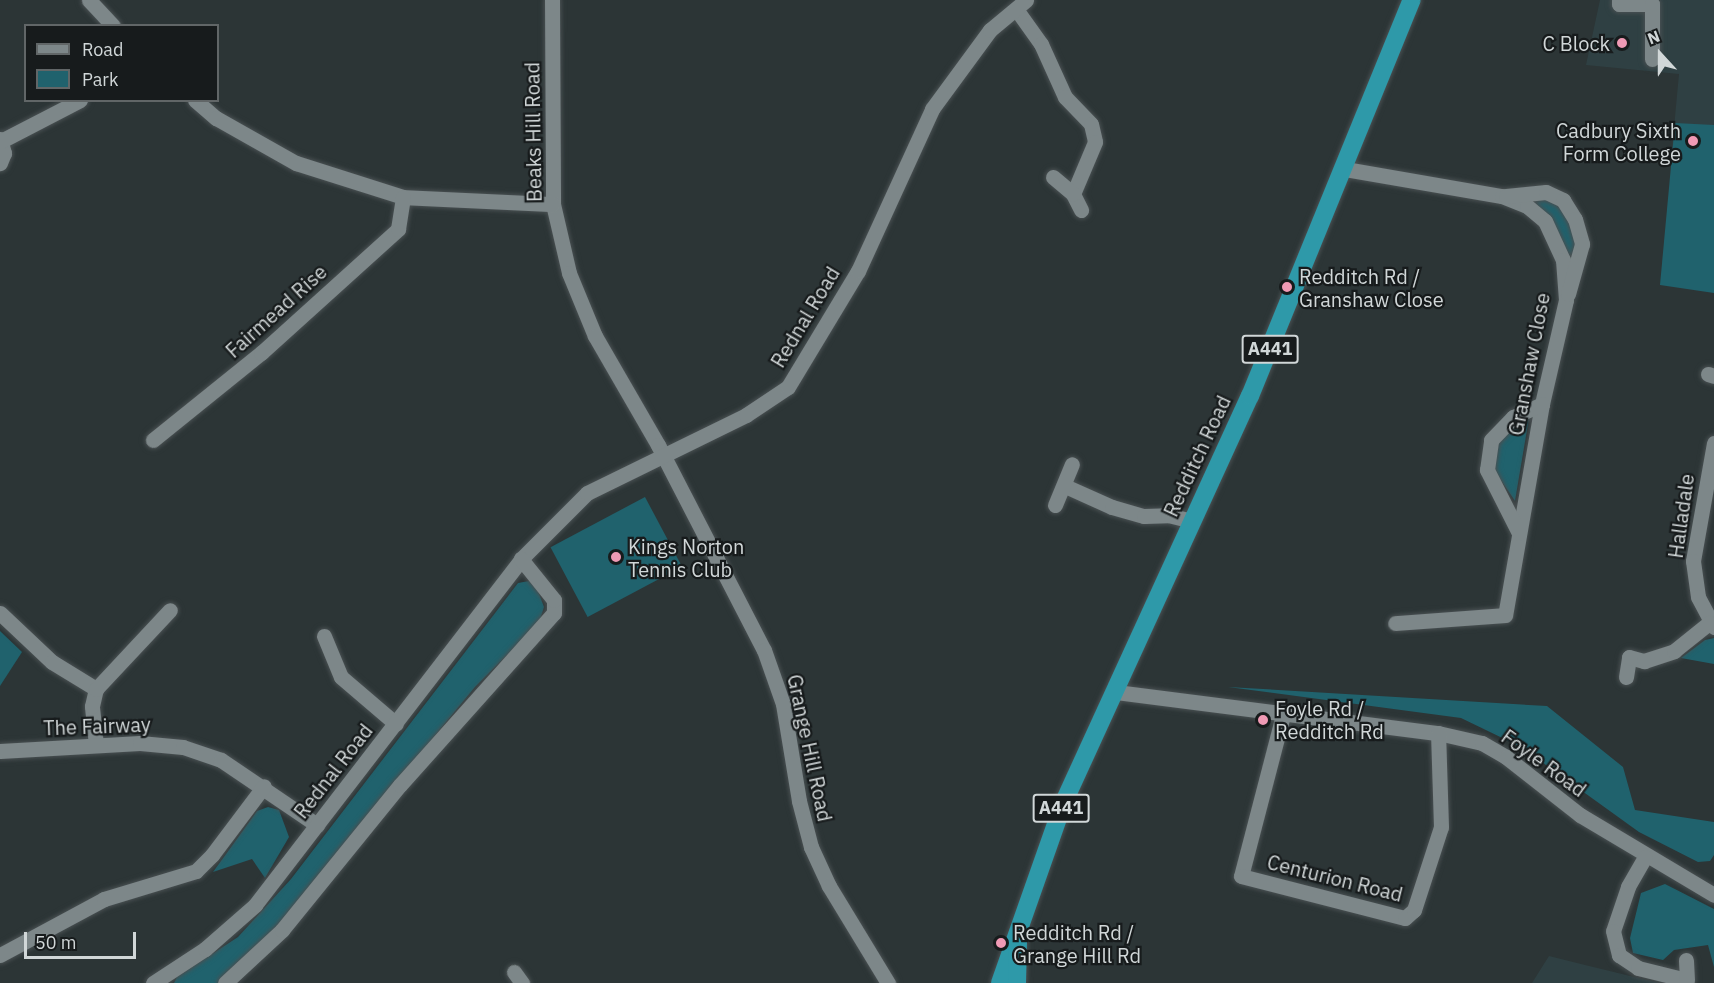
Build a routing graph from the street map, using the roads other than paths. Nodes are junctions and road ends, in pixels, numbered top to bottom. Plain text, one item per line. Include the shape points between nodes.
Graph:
1 (89, 0) edge
2 (552, 0) edge
3 (1412, 0) edge
4 (1619, 0) edge
5 (1021, 4) edge
6 (111, 24) edge
7 (1652, 59) dead end
8 (76, 102) edge
9 (197, 102) edge
10 (1, 140) edge
11 (0, 163) edge
12 (1345, 169) junction
13 (1053, 177) dead end
14 (1072, 194) junction
15 (1502, 196) junction
16 (403, 197) junction
17 (553, 204) junction
18 (1081, 210) dead end
19 (1566, 300) junction
20 (1542, 405) junction
21 (153, 440) dead end
22 (1714, 443) edge
23 (662, 455) junction
24 (1072, 464) dead end
25 (1065, 486) junction
26 (1056, 505) dead end
27 (1192, 521) junction
28 (1519, 533) junction
29 (521, 560) junction
30 (170, 610) dead end
31 (0, 613) edge
32 (1395, 623) dead end
33 (1712, 625) edge
34 (324, 636) dead end
35 (1626, 677) dead end
36 (96, 689) junction
37 (1116, 692) junction
38 (1283, 715) junction
39 (396, 724) junction
40 (1438, 733) junction
41 (96, 745) junction
42 (0, 751) edge
43 (264, 786) junction
44 (317, 825) junction
45 (1645, 857) junction
46 (1714, 895) edge
47 (1018, 928) junction
48 (0, 955) edge
49 (1686, 960) dead end
50 (153, 983) edge
51 (225, 983) edge
52 (888, 983) edge
53 (1000, 983) edge
54 (1017, 983) edge

1 - 6 street
2 - 17 street, Beaks Hill Road
3 - 12 highway, Redditch Road / A441
4 - 7 street via 1619,4 1652,4
5 - 14 street via 1065,97 1091,124 1095,142
5 - 23 street, Rednal Road via 990,30 932,109 858,271 788,387 761,407
8 - 10 street
9 - 16 street via 216,118 296,163
10 - 11 street via 4,153
12 - 15 street, Granshaw Close
12 - 27 highway, Redditch Road / A441 via 1250,396
13 - 14 street
14 - 18 street
15 - 19 street, Granshaw Close via 1527,206 1545,221 1563,261
15 - 19 street via 1546,192 1563,200 1575,219 1582,244
16 - 17 street
16 - 21 street, Fairmead Rise via 398,229 261,353
17 - 23 street, Beaks Hill Road via 568,273 595,336
19 - 20 street, Granshaw Close
20 - 28 street, Granshaw Close
20 - 28 street via 1513,417 1491,440 1487,470
22 - 33 street, Halladale via 1693,561 1698,597
23 - 29 street, Rednal Road via 587,494
23 - 52 street, Grange Hill Road via 764,650 783,704 811,848 829,886
24 - 25 street
25 - 26 street
25 - 27 street via 1144,516 1168,515
27 - 37 highway, Redditch Road / A441
28 - 32 street, Granshaw Close via 1505,615
29 - 39 street, Rednal Road
29 - 51 street via 554,600 554,613 400,785 282,930
30 - 36 street
31 - 36 street via 52,662
33 - 35 street via 1674,651 1644,661 1629,657
34 - 39 street via 341,677
36 - 41 street via 92,705
37 - 38 street, Foyle Road
37 - 47 highway, Redditch Road / A441 via 1063,804
38 - 40 street, Foyle Road
38 - 40 street, Centurion Road via 1241,876 1409,916 1441,827
39 - 44 street, Rednal Road
40 - 45 street, Foyle Road via 1482,743 1506,757 1580,815
41 - 42 street, The Fairway
41 - 43 street, The Fairway via 140,743 183,747 221,760
43 - 44 street, The Fairway
43 - 48 street via 196,871 104,900
44 - 50 street, Rednal Road via 255,905 205,949
45 - 46 street, Foyle Road
45 - 49 street via 1628,887 1613,931 1619,955 1638,968 1687,980
47 - 53 highway, Redditch Road / A441
47 - 54 highway, Redditch Road / A441

